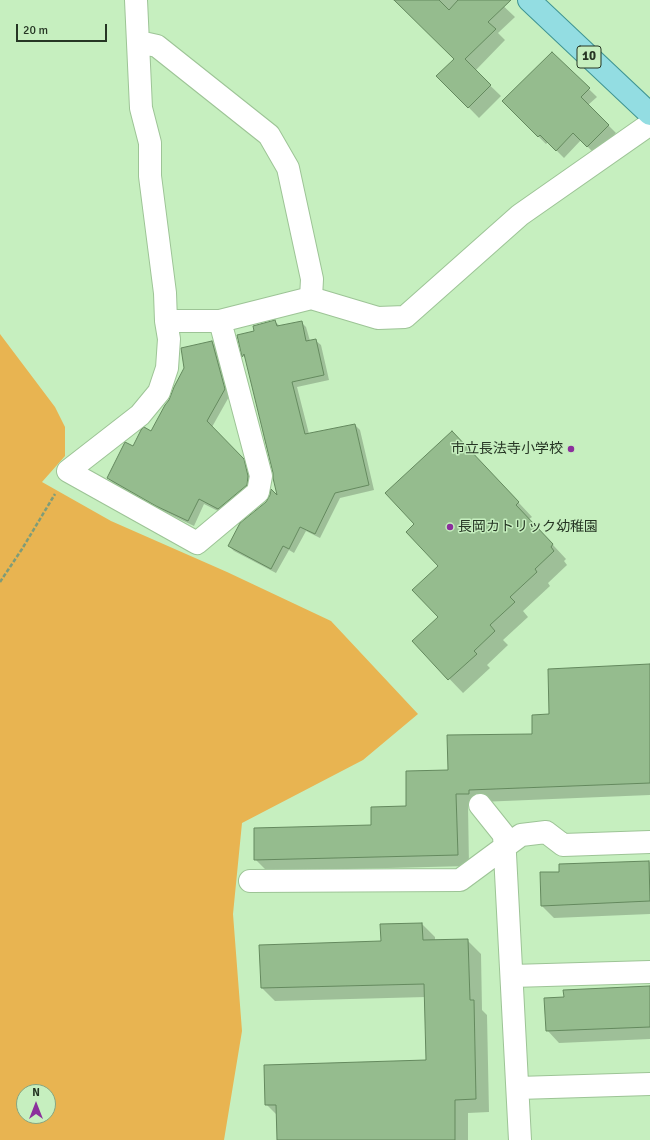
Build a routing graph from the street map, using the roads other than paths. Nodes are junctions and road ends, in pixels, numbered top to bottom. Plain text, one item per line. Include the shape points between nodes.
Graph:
1 (136, 0) edge
2 (529, 0) edge
3 (139, 42) junction
4 (650, 114) edge
5 (650, 124) edge
6 (311, 298) junction
7 (166, 321) junction
8 (220, 322) junction
9 (480, 806) dead end
10 (650, 842) edge
11 (505, 847) junction
12 (250, 881) dead end
13 (650, 972) edge
14 (512, 976) junction
15 (650, 1084) edge
16 (518, 1088) junction
17 (520, 1140) edge

1 - 3 street
2 - 4 main road, 10
3 - 6 street via 158,46 269,135 288,168 312,279
3 - 7 street via 141,108 150,143 150,176 165,293
5 - 6 street via 520,215 405,317 378,318
6 - 8 street
7 - 8 street
7 - 8 street via 169,339 167,368 159,392 140,415 68,471 197,543 258,492 261,476
9 - 11 street via 504,835
10 - 11 street via 563,845 546,832 521,835
11 - 12 street via 460,880
11 - 14 street
13 - 14 street
14 - 16 street
15 - 16 street
16 - 17 street

